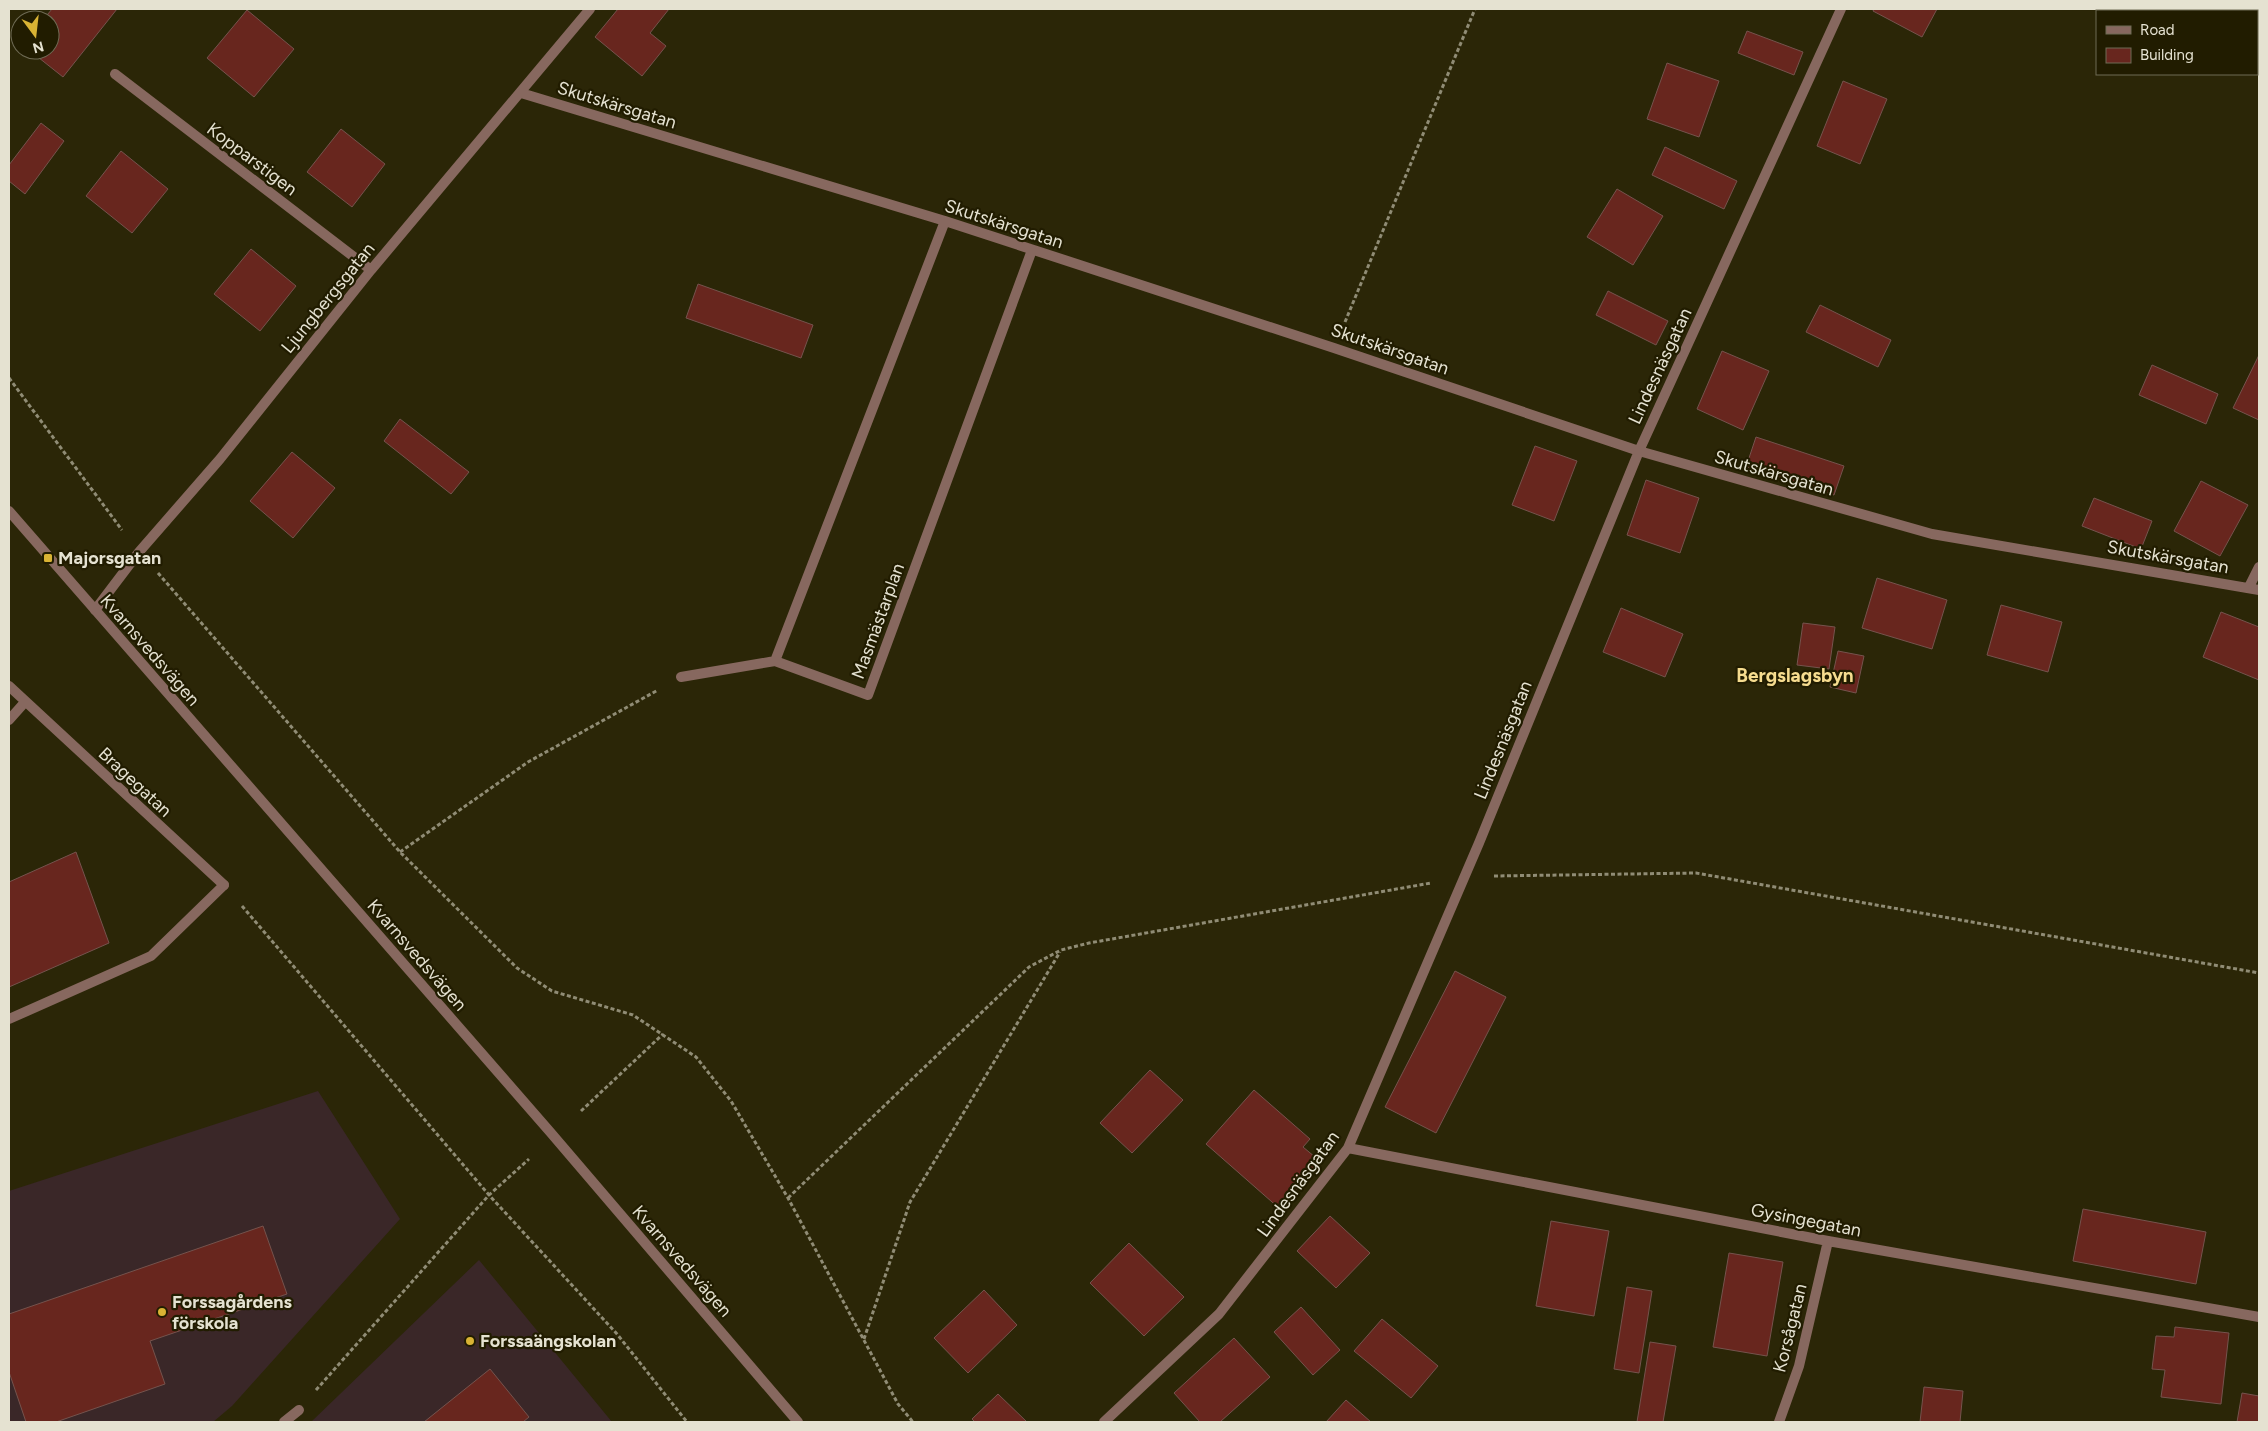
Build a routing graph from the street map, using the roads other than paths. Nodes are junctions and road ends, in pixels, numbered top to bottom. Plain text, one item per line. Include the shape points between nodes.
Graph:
1 (590, 9) edge
2 (1841, 9) edge
3 (114, 74) dead end
4 (521, 93) junction
5 (945, 222) junction
6 (1032, 250) junction
7 (370, 270) junction
8 (1639, 451) junction
9 (9, 511) edge
10 (2259, 567) edge
11 (2254, 589) edge
12 (95, 610) junction
13 (776, 661) junction
14 (681, 677) road end
15 (9, 686) edge
16 (25, 702) junction
17 (9, 720) edge
18 (9, 1019) edge
19 (1348, 1148) junction
20 (1828, 1241) junction
21 (2259, 1317) edge
22 (299, 1410) road end
23 (284, 1422) edge
24 (798, 1422) edge
25 (1104, 1422) edge
26 (1779, 1422) edge

1 - 4 street, Ljungbergsgatan
2 - 8 street, Lindesnäsgatan
3 - 7 street, Kopparstigen
4 - 5 street, Skutskärsgatan
4 - 7 street, Ljungbergsgatan
5 - 6 street, Skutskärsgatan
5 - 13 street
6 - 8 street, Skutskärsgatan
6 - 13 street, Masmästarplan via 868,695
7 - 12 street, Ljungbergsgatan
8 - 11 street, Skutskärsgatan via 1932,534
8 - 19 street, Lindesnäsgatan via 1464,877
9 - 12 street, Kvarnsvedsvägen
10 - 11 street
12 - 24 street, Kvarnsvedsvägen
13 - 14 street
15 - 16 street, Bragegatan
16 - 17 street
16 - 18 street, Bragegatan via 224,885 151,956
19 - 20 street, Gysingegatan
19 - 25 street, Lindesnäsgatan via 1219,1314
20 - 21 street, Gysingegatan
20 - 26 street, Korsågatan via 1799,1366
22 - 23 street

